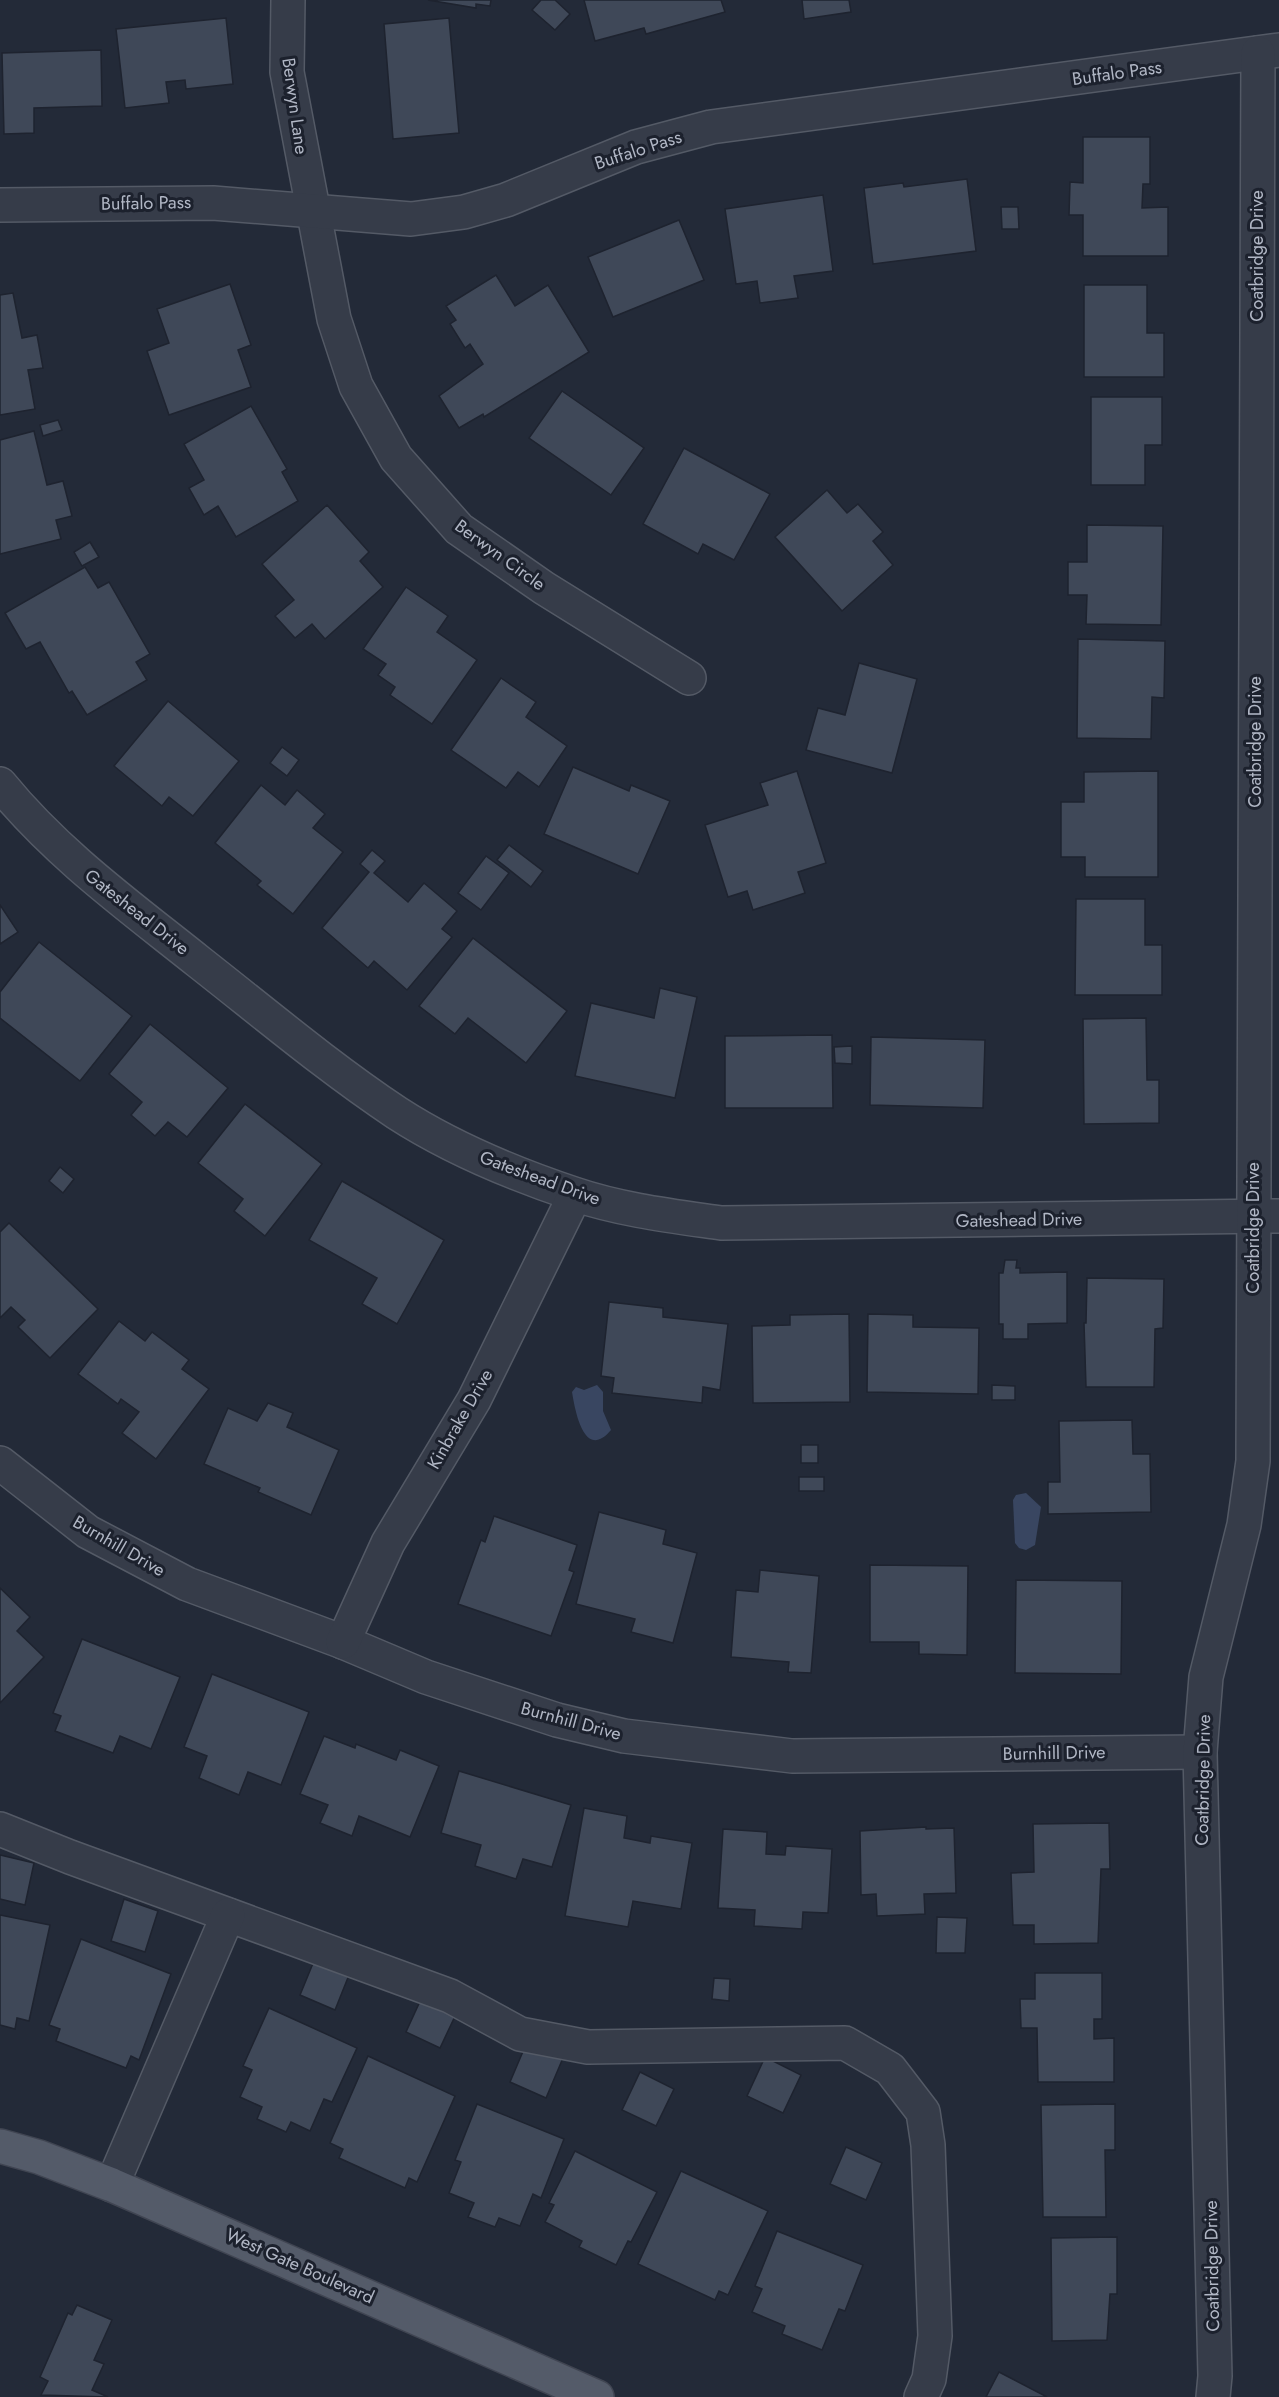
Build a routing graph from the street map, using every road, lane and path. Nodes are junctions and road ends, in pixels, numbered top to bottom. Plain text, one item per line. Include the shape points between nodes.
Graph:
1 (288, 0) edge
2 (1269, 51) edge
3 (0, 205) edge
4 (312, 211) junction
5 (689, 678) dead end
6 (0, 784) edge
7 (575, 1195) junction
8 (1266, 1216) edge
9 (0, 1463) edge
10 (343, 1642) junction
11 (1200, 1752) junction
12 (0, 1829) edge
13 (228, 1915) junction
14 (0, 2145) edge
15 (112, 2185) junction
16 (597, 2397) edge
17 (921, 2397) edge
18 (1213, 2397) edge

1 - 4 street, Berwyn Lane via 287,72
2 - 4 street, Buffalo Pass via 711,127 636,147 506,200 464,212 411,219
2 - 8 street, Coatbridge Drive
3 - 4 street, Buffalo Pass via 213,203
4 - 5 street, Berwyn Circle via 334,319 356,386 396,458 459,529 544,588
6 - 7 street, Gateshead Drive via 28,818 84,870 329,1064 399,1114 467,1152
7 - 8 street, Gateshead Drive via 639,1211 721,1223
7 - 10 street, Kinbrake Drive via 474,1400 388,1543
8 - 11 street, Coatbridge Drive via 1253,1461 1244,1525 1206,1677
9 - 10 street, Burnhill Drive via 88,1532 187,1584
10 - 11 street, Burnhill Drive via 426,1677 557,1720 624,1736 792,1756
11 - 18 street, Coatbridge Drive
12 - 13 street
13 - 15 street
13 - 17 street via 450,1996 520,2034 588,2047 845,2043 890,2068 922,2112 928,2145 935,2336
14 - 15 main road, West Gate Boulevard
15 - 16 main road, West Gate Boulevard

